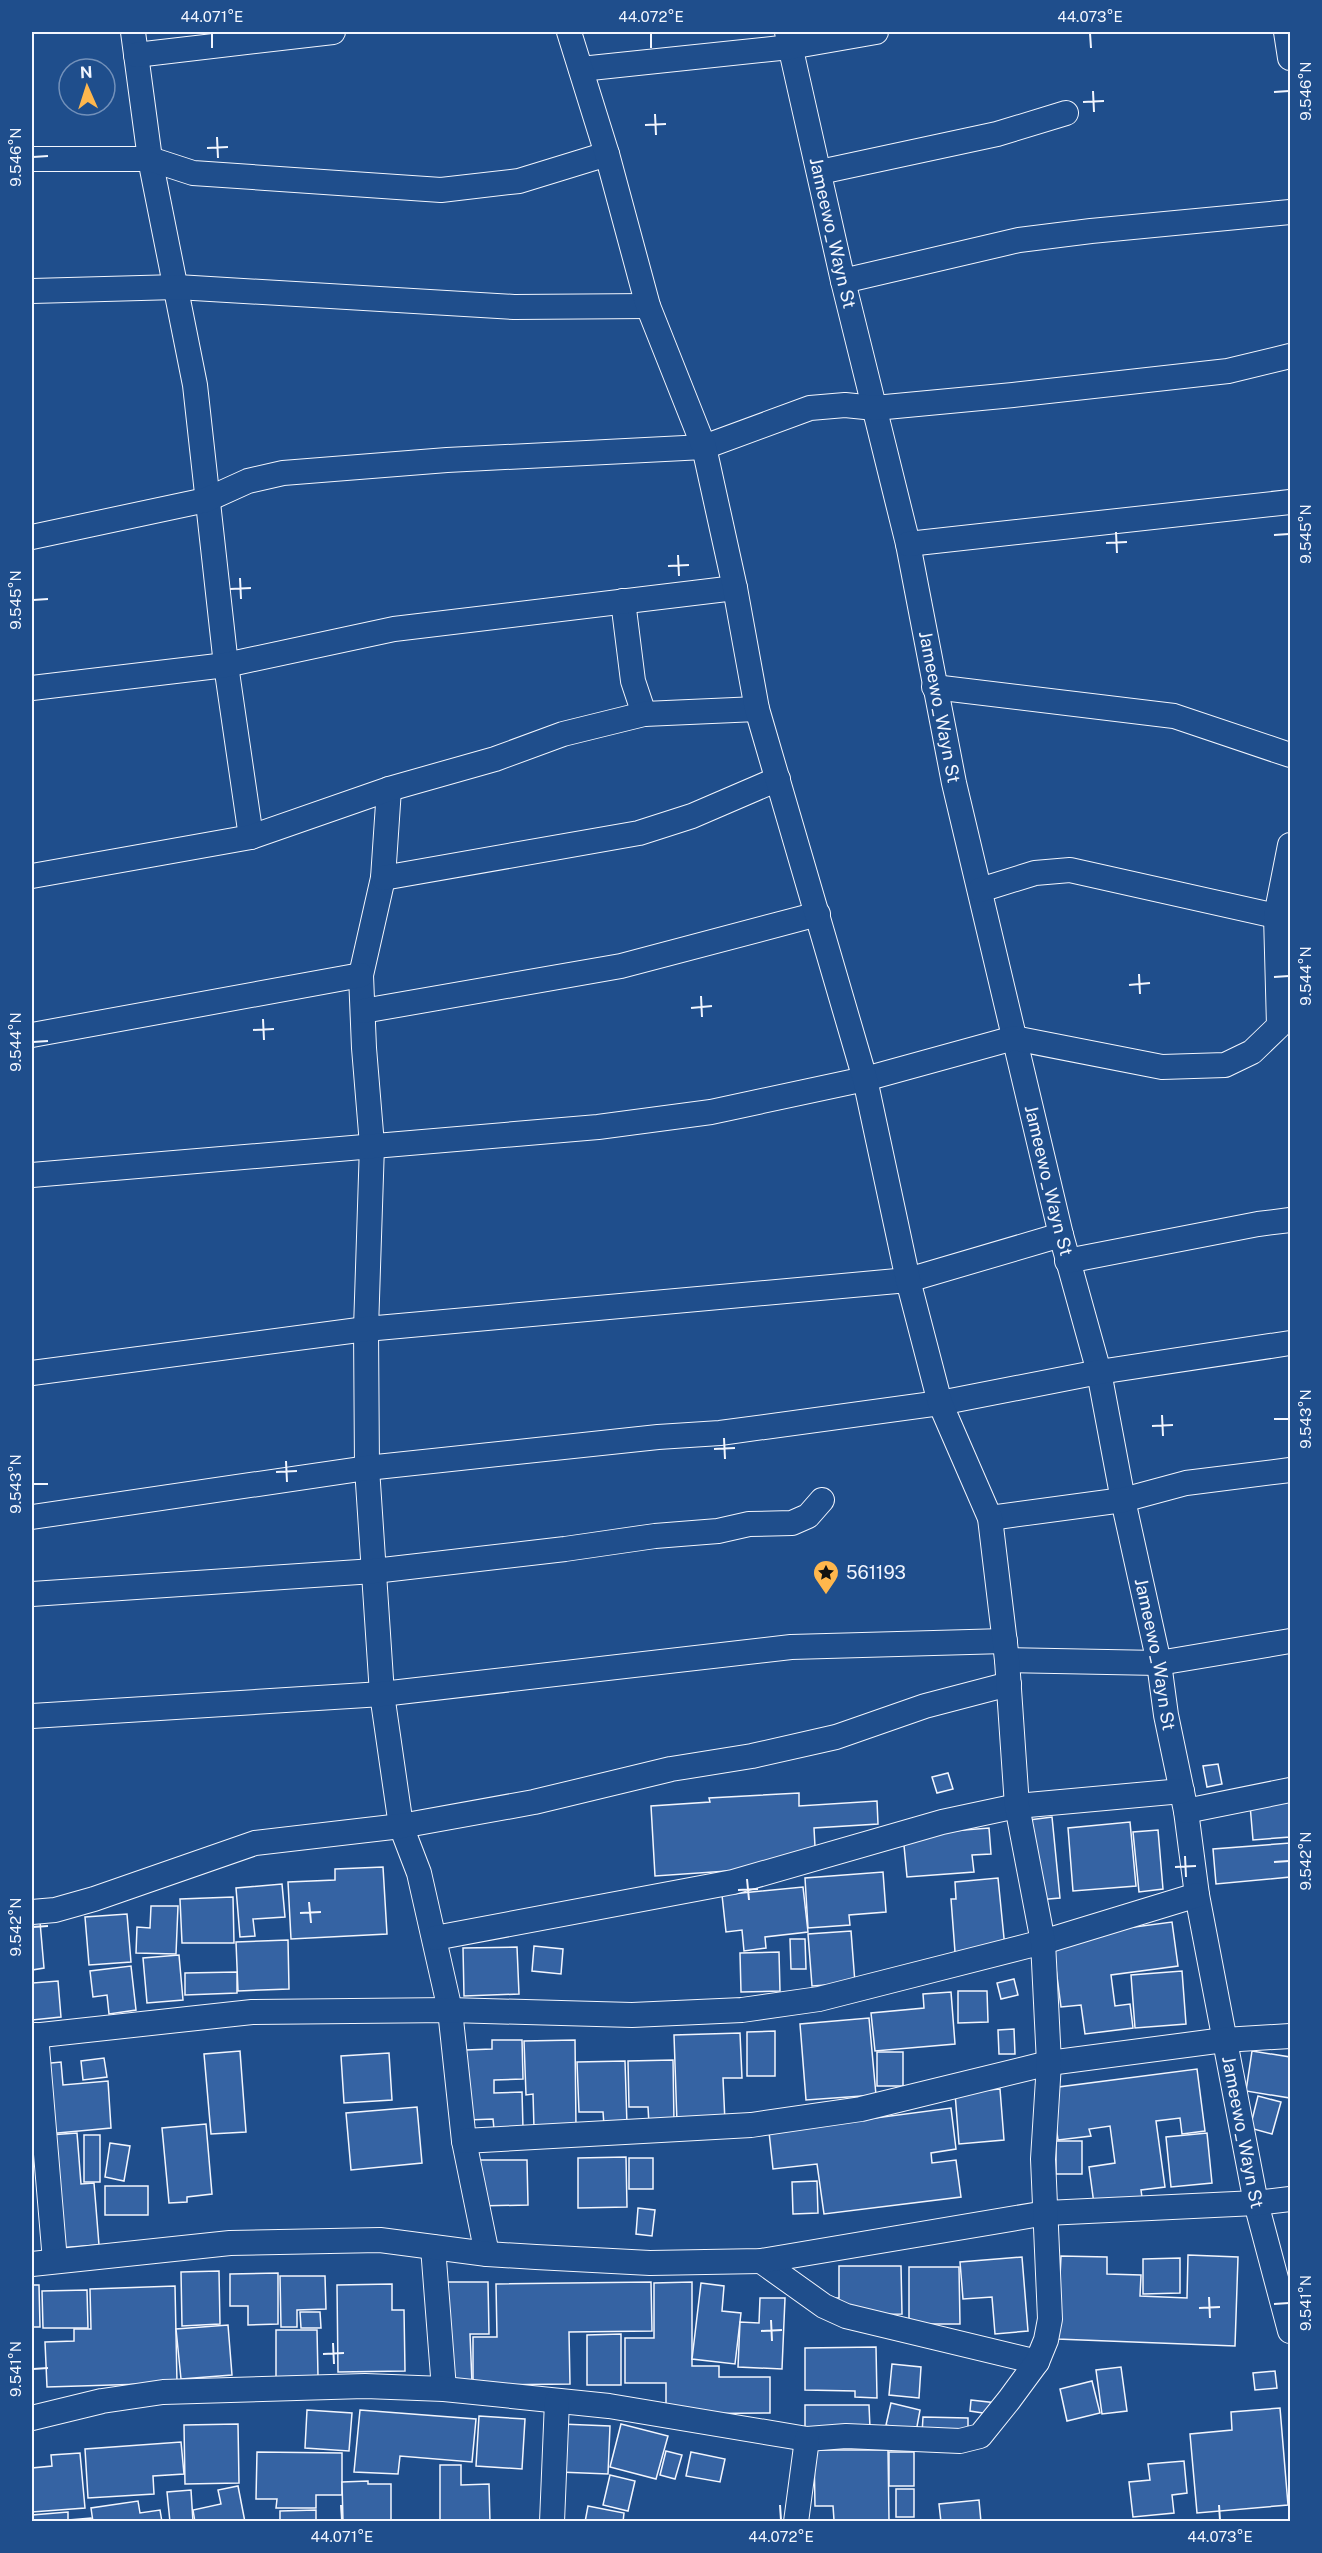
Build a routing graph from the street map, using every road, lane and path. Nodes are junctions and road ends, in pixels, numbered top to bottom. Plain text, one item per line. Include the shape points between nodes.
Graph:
1 (133, 32) edge
2 (333, 32) edge
3 (569, 32) edge
4 (876, 32) edge
5 (1286, 32) edge
6 (789, 39) edge
7 (136, 55) junction
8 (1290, 58) edge
9 (581, 69) junction
10 (1066, 113) dead end
11 (607, 154) junction
12 (32, 159) edge
13 (150, 159) junction
14 (820, 172) junction
15 (1290, 212) edge
16 (843, 281) junction
17 (177, 287) junction
18 (32, 291) edge
19 (648, 306) junction
20 (1290, 356) edge
21 (875, 408) junction
22 (704, 447) junction
23 (206, 500) junction
24 (1290, 502) edge
25 (32, 537) edge
26 (909, 544) junction
27 (735, 588) junction
28 (623, 601) junction
29 (226, 665) junction
30 (934, 687) junction
31 (32, 688) edge
32 (757, 709) junction
33 (644, 714) junction
34 (1290, 755) edge
35 (778, 779) junction
36 (389, 789) junction
37 (251, 837) junction
38 (1290, 845) edge
39 (32, 876) edge
40 (383, 878) junction
41 (980, 890) junction
42 (818, 914) junction
43 (1276, 916) junction
44 (362, 975) junction
45 (363, 1011) junction
46 (1285, 1026) edge
47 (32, 1035) edge
48 (1014, 1038) junction
49 (865, 1079) junction
50 (372, 1145) junction
51 (32, 1175) edge
52 (1290, 1220) edge
53 (1061, 1234) junction
54 (1067, 1261) junction
55 (908, 1280) junction
56 (366, 1329) junction
57 (1290, 1343) edge
58 (1099, 1372) junction
59 (32, 1373) edge
60 (940, 1403) junction
61 (367, 1468) junction
62 (1290, 1470) edge
63 (822, 1500) dead end
64 (1123, 1500) junction
65 (32, 1517) edge
66 (990, 1518) junction
67 (374, 1571) junction
68 (32, 1594) edge
69 (1290, 1641) edge
70 (1007, 1662) junction
71 (1160, 1662) junction
72 (382, 1694) junction
73 (32, 1716) edge
74 (1290, 1790) edge
75 (1184, 1801) junction
76 (1017, 1806) junction
77 (401, 1826) junction
78 (1197, 1895) junction
79 (32, 1912) edge
80 (435, 1938) junction
81 (1043, 1942) junction
82 (450, 2010) junction
83 (34, 2035) edge
84 (1290, 2036) edge
85 (1224, 2040) junction
86 (1049, 2063) junction
87 (464, 2141) junction
88 (1290, 2199) edge
89 (1256, 2203) junction
90 (1046, 2213) junction
91 (433, 2247) junction
92 (487, 2254) junction
93 (761, 2261) junction
94 (43, 2262) edge
95 (1290, 2331) edge
96 (1037, 2362) junction
97 (444, 2389) junction
98 (557, 2401) junction
99 (32, 2418) edge
100 (807, 2439) junction
101 (552, 2522) edge
102 (796, 2522) edge

1 - 7 street
2 - 7 street
3 - 9 street
4 - 6 street
5 - 8 street
6 - 9 street
6 - 14 street, Jameewo_Wayn St
7 - 13 street
9 - 11 street
10 - 14 street via 997,134
11 - 13 street via 519,181 441,190 193,173
11 - 19 street
12 - 13 street
13 - 17 street
14 - 16 street, Jameewo_Wayn St
15 - 16 street via 1019,240
16 - 21 street, Jameewo_Wayn St
17 - 18 street
17 - 19 street via 514,307
17 - 23 street via 195,385
19 - 22 street
20 - 21 street via 1228,372
21 - 22 street via 810,408
21 - 26 street, Jameewo_Wayn St
22 - 23 street via 283,473 248,481
22 - 27 street
23 - 25 street
23 - 29 street
24 - 26 street
26 - 30 street, Jameewo_Wayn St
27 - 28 street
27 - 32 street
28 - 29 street via 394,629
28 - 33 street via 633,681
29 - 31 street
29 - 37 street
30 - 34 street via 1174,716
30 - 41 street, Jameewo_Wayn St
32 - 33 street
32 - 35 street
33 - 36 street via 563,734 495,759
35 - 40 street via 692,816 639,833
35 - 42 street
36 - 37 street
36 - 40 street
37 - 39 street
38 - 43 street
40 - 44 street
41 - 43 street via 1035,873 1070,870
41 - 48 street, Jameewo_Wayn St
42 - 45 street via 621,966
42 - 49 street
43 - 46 street
44 - 45 street
44 - 47 street
45 - 50 street
46 - 48 street via 1252,1052 1225,1065 1190,1067 1162,1067
48 - 49 street
48 - 53 street, Jameewo_Wayn St
49 - 50 street via 711,1112
49 - 55 street
50 - 51 street
50 - 56 street
52 - 54 street
53 - 54 street, Jameewo_Wayn St
53 - 55 street
54 - 58 street, Jameewo_Wayn St
55 - 56 street
55 - 60 street
56 - 59 street
56 - 61 street
57 - 58 street
58 - 60 street
58 - 64 street, Jameewo_Wayn St
60 - 61 street via 720,1433
60 - 66 street
61 - 65 street
61 - 67 street
62 - 64 street via 1186,1483
63 - 67 street via 808,1516 792,1523 750,1524
64 - 66 street
64 - 71 street, Jameewo_Wayn St
66 - 70 street
67 - 68 street
67 - 72 street
69 - 71 street
70 - 71 street
70 - 72 street via 791,1647
70 - 76 street
70 - 77 street via 925,1706 836,1737 534,1802
71 - 75 street, Jameewo_Wayn St via 1166,1715
72 - 73 street
72 - 77 street
74 - 75 street
75 - 76 street
75 - 78 street, Jameewo_Wayn St
76 - 80 street via 942,1822 733,1882
76 - 81 street
77 - 79 street via 255,1843 94,1899
77 - 80 street via 419,1873
78 - 81 street
78 - 85 street, Jameewo_Wayn St
80 - 82 street
81 - 82 street via 819,1999 742,2010 632,2015
81 - 86 street
82 - 83 street via 252,2012
82 - 87 street
83 - 94 street
84 - 85 street
85 - 86 street
85 - 89 street, Jameewo_Wayn St
86 - 87 street via 861,2109 751,2126
86 - 90 street via 1043,2159
87 - 92 street
88 - 89 street
89 - 90 street
89 - 95 street, Jameewo_Wayn St
90 - 93 street
90 - 96 street via 1050,2319
91 - 92 street
91 - 94 street via 380,2240 230,2242
91 - 97 street
92 - 93 street via 650,2263
93 - 96 street via 824,2306 846,2316
96 - 100 street via 980,2436 973,2439
97 - 98 street
97 - 99 street via 365,2386 164,2392
98 - 100 street via 660,2413
98 - 101 street
100 - 102 street

